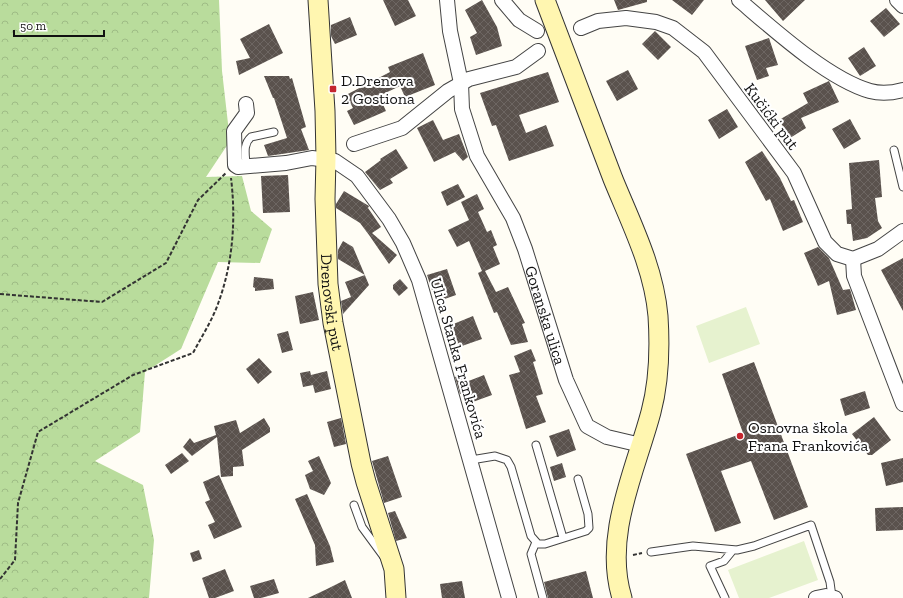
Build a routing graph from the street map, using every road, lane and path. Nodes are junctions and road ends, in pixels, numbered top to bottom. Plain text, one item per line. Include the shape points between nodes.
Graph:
1 (318, 0) edge
2 (447, 0) edge
3 (502, 0) edge
4 (545, 0) edge
5 (739, 0) edge
6 (896, 0) edge
7 (903, 6) edge
8 (581, 28) dead end
9 (537, 31) dead end
10 (538, 51) dead end
11 (461, 84) junction
12 (903, 90) edge
13 (246, 104) dead end
14 (274, 132) dead end
15 (354, 144) dead end
16 (894, 150) dead end
17 (326, 158) junction
18 (237, 167) junction
19 (903, 187) edge
20 (903, 231) edge
21 (853, 259) junction
22 (0, 294) edge
23 (903, 404) edge
24 (536, 445) dead end
25 (641, 445) junction
26 (471, 460) junction
27 (578, 479) dead end
28 (354, 505) dead end
29 (563, 538) junction
30 (536, 542) junction
31 (733, 550) junction
32 (651, 552) dead end
33 (393, 566) junction
34 (0, 579) edge
35 (834, 597) edge
36 (396, 598) edge
37 (510, 598) edge
38 (543, 598) edge
39 (622, 598) edge
40 (725, 598) edge
41 (816, 598) edge

1 - 17 street, Drenovski put
2 - 11 street, Goranska ulica via 450,31
3 - 9 street via 519,20
4 - 25 street via 650,273 658,315 658,371 651,411
5 - 12 street via 817,63 839,77 871,91 884,93
6 - 7 street
8 - 21 street, Kučićki put via 598,21 626,18 656,22 673,28 704,52 794,173 825,242 837,254
10 - 11 street via 516,67 469,79
11 - 15 street via 448,91 402,128
11 - 25 street, Goranska ulica via 462,109 477,156 513,218 566,380 588,426 607,437
13 - 18 street via 247,113 234,131
14 - 18 lane via 250,137
16 - 19 lane
17 - 18 street
17 - 26 street, Ulica Stanka Frankovića via 340,163 357,176 403,243 419,280
17 - 33 street, Drenovski put via 328,284 333,323 366,482
18 - 22 path via 198,200 166,263 102,302
18 - 34 path via 229,269 219,302 193,353 133,375 38,432 18,503 15,560
20 - 21 street via 878,249
21 - 23 street via 854,276
24 - 29 lane
25 - 39 street via 617,532 617,579
26 - 30 lane via 495,456 507,460 511,466 531,536
26 - 37 street, Ulica Stanka Frankovića
27 - 29 lane via 588,514 589,528
28 - 33 lane via 362,527
29 - 30 lane via 545,544
30 - 38 lane via 531,554
31 - 32 lane via 693,546
31 - 35 lane via 754,546 811,525
31 - 40 lane via 724,561 710,566
33 - 36 street, Drenovski put
35 - 41 street

